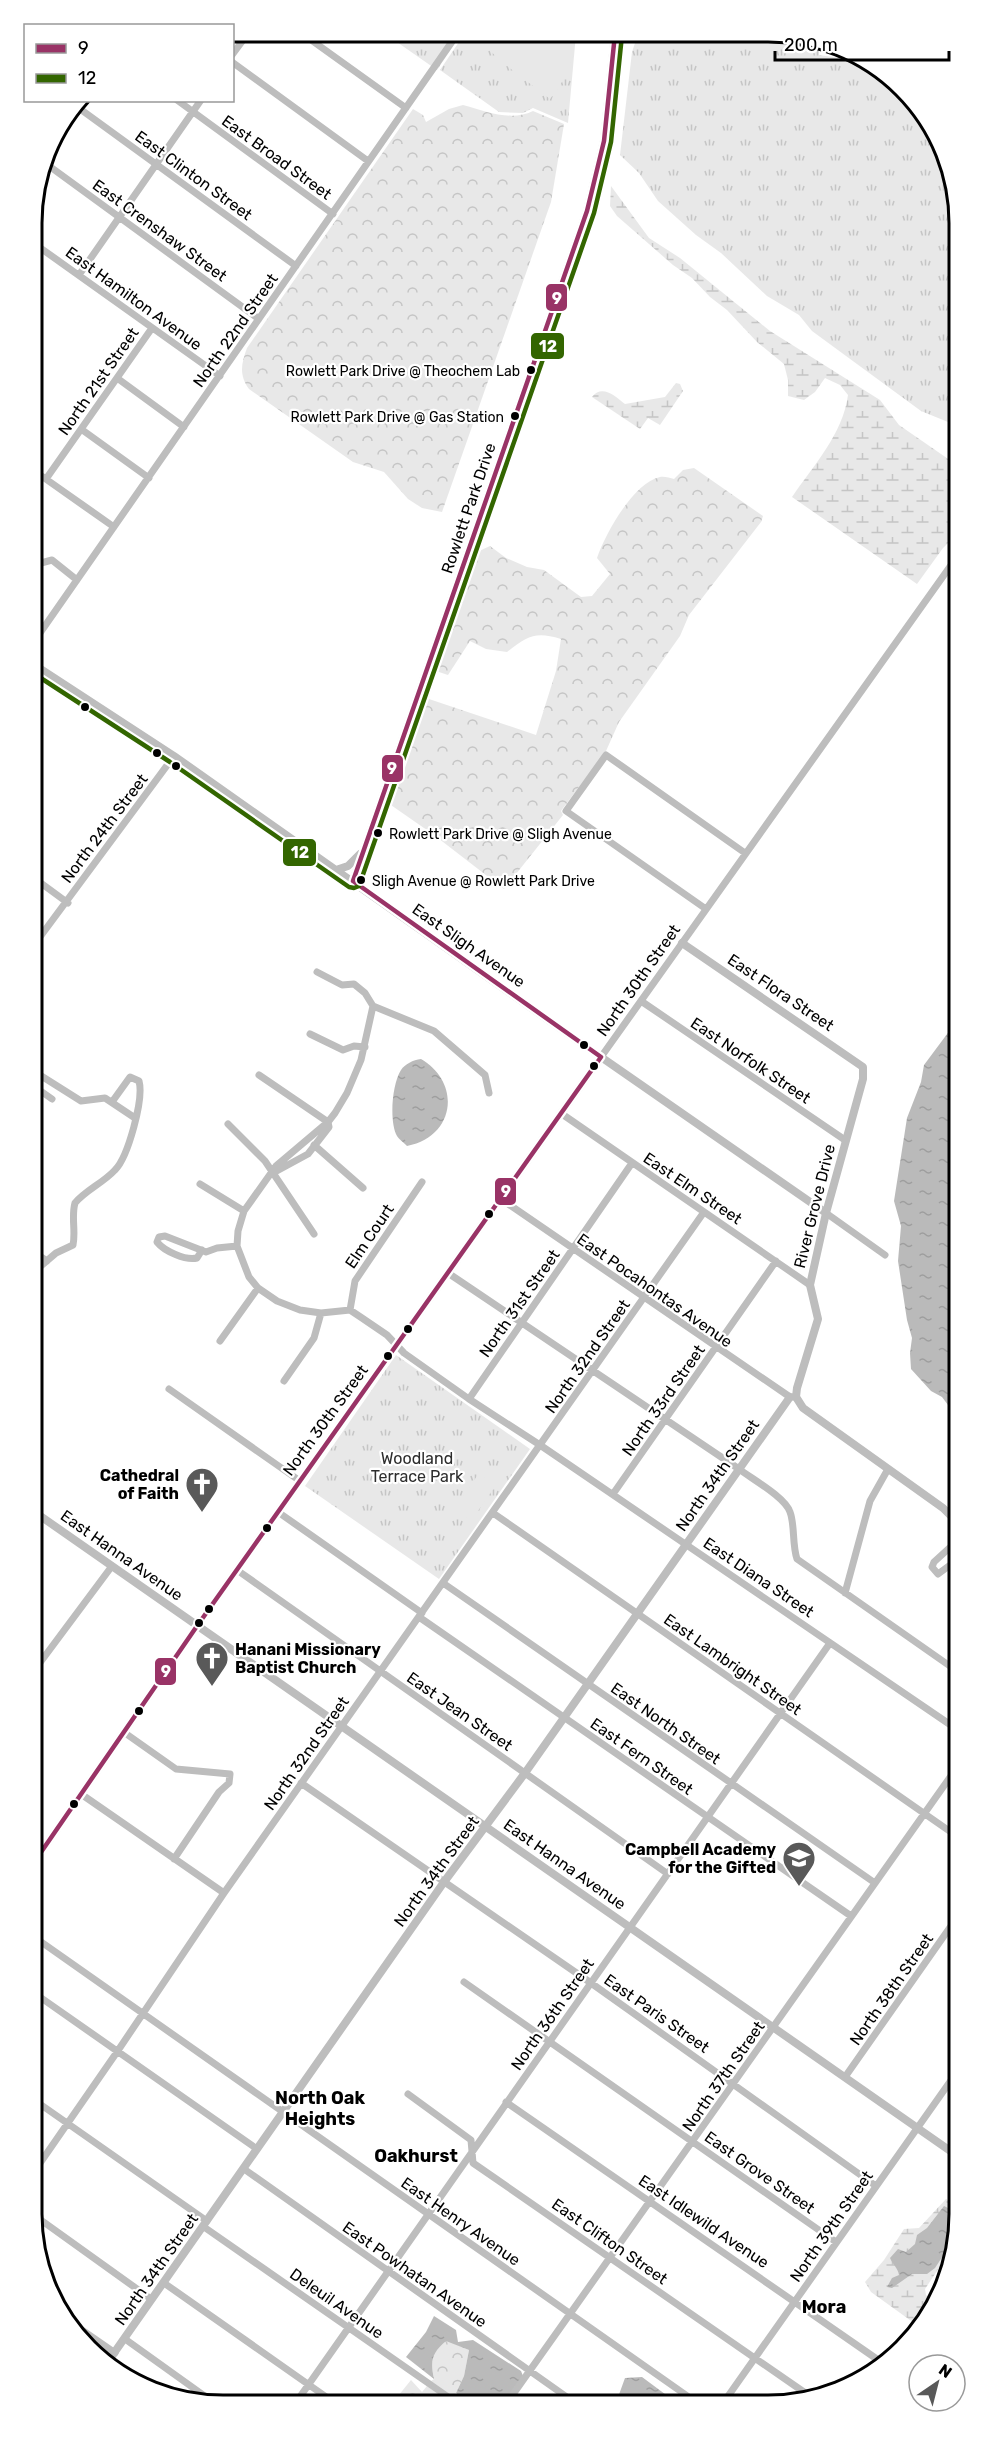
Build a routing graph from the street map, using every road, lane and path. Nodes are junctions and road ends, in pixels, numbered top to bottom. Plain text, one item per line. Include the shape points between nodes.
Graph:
1 (314, 42) edge
2 (452, 42) edge
3 (614, 42) edge
4 (234, 63) edge
5 (180, 102) edge
6 (200, 102) edge
7 (406, 108) junction
8 (82, 111) edge
9 (193, 112) junction
10 (369, 161) junction
11 (156, 165) junction
12 (51, 168) edge
13 (333, 214) junction
14 (119, 218) junction
15 (42, 249) edge
16 (296, 266) junction
17 (79, 275) junction
18 (259, 319) junction
19 (152, 328) junction
20 (220, 376) junction
21 (117, 378) junction
22 (184, 426) junction
23 (81, 429) junction
24 (42, 476) edge
25 (149, 478) junction
26 (46, 479) junction
27 (114, 527) junction
28 (42, 563) edge
29 (949, 568) edge
30 (77, 580) junction
31 (42, 630) edge
32 (42, 670) edge
33 (174, 756) junction
34 (364, 850) junction
35 (745, 853) junction
36 (336, 870) junction
37 (353, 882) junction
38 (42, 884) edge
39 (68, 902) junction
40 (706, 909) junction
41 (42, 935) edge
42 (682, 943) junction
43 (317, 972) dead end
44 (641, 1001) junction
45 (373, 1006) junction
46 (310, 1034) dead end
47 (365, 1047) junction
48 (601, 1058) junction
49 (863, 1066) joint
50 (259, 1075) dead end
51 (42, 1076) edge
52 (42, 1092) edge
53 (489, 1093) dead end
54 (52, 1099) dead end
55 (112, 1102) junction
56 (562, 1114) junction
57 (135, 1118) junction
58 (328, 1122) junction
59 (228, 1124) dead end
60 (307, 1139) junction
61 (846, 1140) junction
62 (315, 1146) junction
63 (632, 1163) junction
64 (273, 1173) junction
65 (422, 1182) dead end
66 (200, 1184) dead end
67 (363, 1188) dead end
68 (501, 1199) junction
69 (244, 1211) junction
70 (704, 1212) junction
71 (826, 1213) junction
72 (314, 1234) dead end
73 (237, 1246) junction
74 (572, 1249) junction
75 (202, 1250) junction
76 (885, 1255) dead end
77 (42, 1257) edge
78 (47, 1261) junction
79 (776, 1261) junction
80 (42, 1265) edge
81 (448, 1273) junction
82 (810, 1285) junction
83 (258, 1288) junction
84 (644, 1299) junction
85 (350, 1311) junction
86 (321, 1313) junction
87 (521, 1324) junction
88 (219, 1341) dead end
89 (397, 1345) junction
90 (716, 1348) junction
91 (593, 1370) junction
92 (284, 1381) dead end
93 (169, 1389) dead end
94 (793, 1397) junction
95 (469, 1399) junction
96 (664, 1419) junction
97 (540, 1445) junction
98 (739, 1469) junction
99 (888, 1469) junction
100 (300, 1480) junction
101 (613, 1494) junction
102 (278, 1512) junction
103 (493, 1513) junction
104 (949, 1514) edge
105 (42, 1518) edge
106 (686, 1544) junction
107 (949, 1548) edge
108 (112, 1566) junction
109 (949, 1566) edge
110 (237, 1570) junction
111 (443, 1583) junction
112 (845, 1593) junction
113 (637, 1614) junction
114 (420, 1615) junction
115 (197, 1626) junction
116 (830, 1642) junction
117 (42, 1660) edge
118 (949, 1665) edge
119 (380, 1671) junction
120 (587, 1684) junction
121 (780, 1713) junction
122 (563, 1718) junction
123 (949, 1724) edge
124 (341, 1727) junction
125 (125, 1733) junction
126 (525, 1773) junction
127 (949, 1779) edge
128 (301, 1783) junction
129 (731, 1784) junction
130 (81, 1794) junction
131 (924, 1814) junction
132 (707, 1818) junction
133 (486, 1827) junction
134 (949, 1831) edge
135 (42, 1851) edge
136 (174, 1859) junction
137 (668, 1874) junction
138 (444, 1882) junction
139 (875, 1883) junction
140 (224, 1893) junction
141 (851, 1916) junction
142 (631, 1927) junction
143 (949, 1929) edge
144 (42, 1943) edge
145 (464, 1982) dead end
146 (591, 1983) junction
147 (42, 1999) edge
148 (142, 2013) junction
149 (774, 2028) junction
150 (550, 2042) junction
151 (117, 2052) junction
152 (845, 2077) junction
153 (949, 2083) edge
154 (734, 2084) junction
155 (408, 2094) dead end
156 (506, 2102) junction
157 (42, 2105) edge
158 (283, 2113) junction
159 (67, 2122) junction
160 (917, 2127) junction
161 (694, 2142) junction
162 (257, 2149) junction
163 (949, 2150) edge
164 (471, 2151) junction
165 (42, 2160) edge
166 (244, 2169) junction
167 (876, 2186) junction
168 (651, 2201) junction
169 (427, 2214) junction
170 (43, 2221) edge
171 (206, 2224) junction
172 (836, 2242) junction
173 (611, 2258) junction
174 (387, 2271) junction
175 (164, 2283) junction
176 (151, 2299) junction
177 (795, 2300) junction
178 (571, 2314) junction
179 (348, 2327) junction
180 (89, 2335) edge
181 (125, 2339) junction
182 (115, 2353) junction
183 (112, 2356) edge
184 (755, 2358) junction
185 (876, 2358) edge
186 (530, 2372) junction
187 (308, 2384) junction
188 (803, 2391) edge
189 (201, 2394) edge
190 (301, 2395) edge
191 (324, 2395) edge
192 (445, 2395) edge
193 (513, 2395) edge
194 (564, 2395) edge
195 (686, 2395) edge
196 (729, 2395) edge

1 - 7 street
2 - 7 street, North 22nd Street
3 - 34 street, Rowlett Park Drive via 604,141 587,211
4 - 10 street
5 - 9 street, East Broad Street
6 - 9 street
7 - 10 street, North 22nd Street
8 - 11 street, East Clinton Street
9 - 11 street
9 - 13 street, East Broad Street
10 - 13 street, North 22nd Street
11 - 14 street
11 - 16 street, East Clinton Street
12 - 14 street, East Crenshaw Street
13 - 16 street, North 22nd Street
14 - 17 street
14 - 18 street, East Crenshaw Street
15 - 17 street, East Hamilton Avenue
16 - 18 street, North 22nd Street
17 - 19 street, East Hamilton Avenue
18 - 20 street, North 22nd Street
19 - 20 street, East Hamilton Avenue
19 - 21 street, North 21st Street
20 - 22 street, North 22nd Street
21 - 22 street
21 - 23 street, North 21st Street
22 - 25 street, North 22nd Street
23 - 25 street
23 - 26 street, North 21st Street
24 - 26 street
25 - 27 street, North 22nd Street
26 - 27 street
27 - 30 street, North 22nd Street
28 - 30 street via 52,560
29 - 35 street, North 30th Street
30 - 31 street, North 22nd Street
32 - 33 street, East Sligh Avenue
33 - 36 street, East Sligh Avenue
33 - 39 street, North 24th Street
34 - 36 street via 348,866
34 - 37 street, Rowlett Park Drive
35 - 40 street, North 30th Street
35 - 40 street via 606,755 566,811
36 - 37 street, East Sligh Avenue
37 - 48 street, East Sligh Avenue
38 - 39 street
39 - 41 street, North 24th Street
40 - 42 street, North 30th Street
42 - 44 street, North 30th Street
42 - 49 street, East Flora Street
43 - 45 street via 342,985 354,984
44 - 48 street, North 30th Street
44 - 61 street, East Norfolk Street
45 - 47 street
45 - 53 street via 434,1031 484,1075
46 - 47 street via 343,1050
47 - 58 street via 347,1093
48 - 56 street, North 30th Street
48 - 71 street, East Sligh Avenue
49 - 61 street, River Grove Drive
50 - 58 street
51 - 55 street via 81,1101 105,1098
52 - 54 street
55 - 57 street
55 - 57 street via 130,1077 137,1080 140,1095
56 - 63 street, East Elm Street
56 - 68 street, North 30th Street
57 - 78 street via 119,1166 75,1203 73,1245
58 - 60 street
58 - 62 street via 329,1127
59 - 64 street
60 - 62 street
60 - 64 street
61 - 71 street, River Grove Drive
62 - 64 street via 300,1160
62 - 67 street
63 - 70 street, East Elm Street
63 - 74 street, North 31st Street
64 - 69 street
64 - 72 street
65 - 85 street, Elm Court via 355,1281
66 - 69 street
68 - 74 street, East Pocahontas Avenue
68 - 81 street, North 30th Street
69 - 73 street
70 - 79 street, East Elm Street
70 - 84 street, North 32nd Street
71 - 76 street, East Sligh Avenue
71 - 82 street, River Grove Drive
73 - 75 street
73 - 83 street via 249,1277
74 - 84 street, East Pocahontas Avenue
74 - 87 street, North 31st Street
75 - 75 street via 165,1236 157,1242 195,1259
77 - 78 street
78 - 80 street
79 - 82 street, East Elm Street
79 - 90 street, North 33rd Street
81 - 87 street
81 - 89 street, North 30th Street
82 - 94 street, River Grove Drive via 818,1319
83 - 86 street via 277,1301
83 - 88 street
84 - 90 street, East Pocahontas Avenue
84 - 91 street, North 32nd Street
85 - 86 street
85 - 89 street, East Diana Street
86 - 92 street via 314,1338
87 - 91 street
87 - 95 street, North 31st Street
89 - 95 street, East Diana Street
89 - 100 street, North 30th Street
90 - 94 street, East Pocahontas Avenue
90 - 96 street, North 33rd Street
91 - 96 street
91 - 97 street, North 32nd Street
93 - 100 street
94 - 98 street, North 34th Street
94 - 99 street
95 - 97 street, East Diana Street
96 - 98 street
96 - 101 street, North 33rd Street
97 - 101 street, East Diana Street
97 - 103 street, North 32nd Street
98 - 106 street, North 34th Street
98 - 112 street via 784,1503 790,1513 797,1559
99 - 104 street
99 - 112 street via 870,1501
100 - 102 street, North 30th Street
101 - 106 street, East Diana Street
102 - 110 street, North 30th Street
102 - 114 street, East Fern Street
103 - 111 street, North 32nd Street
103 - 113 street, East Lambright Street
105 - 108 street, East Hanna Avenue
106 - 113 street, North 34th Street
106 - 116 street, East Diana Street
107 - 109 street via 932,1567 938,1575
108 - 115 street, East Hanna Avenue
108 - 117 street
110 - 115 street, North 30th Street
110 - 119 street, East Jean Street
111 - 114 street, North 32nd Street
111 - 120 street, East North Street
112 - 118 street
113 - 120 street, North 34th Street
113 - 121 street, East Lambright Street
114 - 119 street, North 32nd Street
114 - 122 street, East Fern Street
115 - 124 street, East Hanna Avenue
115 - 125 street, North 30th Street
116 - 121 street, North 36th Street
116 - 123 street, East Diana Street
119 - 124 street, North 32nd Street
119 - 126 street, East Jean Street
120 - 122 street, North 34th Street
120 - 129 street, East North Street
121 - 129 street, North 36th Street
121 - 131 street, East Lambright Street
122 - 126 street, North 34th Street
122 - 132 street, East Fern Street
124 - 128 street, North 32nd Street
124 - 133 street, East Hanna Avenue
125 - 130 street, North 30th Street
125 - 136 street via 176,1768 230,1774 230,1783 219,1792
126 - 133 street, North 34th Street
126 - 137 street, East Jean Street
127 - 131 street, North 37th Street
128 - 138 street, East Paris Street
128 - 140 street, North 32nd Street
129 - 132 street, North 36th Street
129 - 139 street, East North Street
130 - 135 street, North 30th Street
130 - 136 street
131 - 134 street, East Lambright Street
131 - 139 street, North 37th Street
132 - 137 street, North 36th Street
132 - 141 street, East Fern Street
133 - 138 street, North 34th Street
133 - 142 street, East Hanna Avenue
136 - 140 street
137 - 142 street, North 36th Street
138 - 146 street, East Paris Street
138 - 158 street, North 34th Street
139 - 141 street, North 37th Street
140 - 148 street, North 32nd Street
141 - 149 street, North 37th Street
142 - 146 street, North 36th Street
142 - 149 street, East Hanna Avenue
143 - 152 street, North 38th Street
144 - 148 street, East Henry Avenue
145 - 150 street, East Grove Street
146 - 150 street, North 36th Street
146 - 154 street, East Paris Street
147 - 151 street
148 - 151 street, North 32nd Street
148 - 158 street, East Henry Avenue
149 - 152 street, East Hanna Avenue
149 - 154 street, North 37th Street
150 - 156 street, North 36th Street
150 - 161 street, East Grove Street
151 - 159 street, North 32nd Street
151 - 162 street
152 - 160 street, East Hanna Avenue
153 - 160 street, North 39th Street
154 - 161 street, North 37th Street
154 - 167 street, East Paris Street
155 - 164 street, East Clifton Street via 471,2140
156 - 164 street, North 36th Street
156 - 168 street, East Idlewild Avenue
157 - 159 street, Deleuil Avenue
158 - 162 street, North 34th Street
158 - 169 street, East Henry Avenue
159 - 165 street, North 32nd Street
159 - 171 street, Deleuil Avenue
160 - 163 street, East Hanna Avenue
160 - 167 street, North 39th Street
161 - 168 street, North 37th Street
161 - 172 street, East Grove Street
162 - 166 street, North 34th Street
164 - 169 street, North 36th Street
164 - 173 street, East Clifton Street via 473,2163
166 - 171 street, North 34th Street
166 - 174 street, East Powhatan Avenue
167 - 172 street, North 39th Street
168 - 173 street, North 37th Street
168 - 177 street, East Idlewild Avenue
169 - 174 street, North 36th Street
169 - 178 street, East Henry Avenue
170 - 176 street
171 - 175 street, North 34th Street
171 - 179 street, Deleuil Avenue
172 - 177 street, North 39th Street
173 - 178 street, North 37th Street
173 - 184 street, East Clifton Street
174 - 179 street, North 36th Street
174 - 186 street, East Powhatan Avenue
175 - 176 street, North 34th Street
175 - 187 street
176 - 181 street, North 34th Street
177 - 184 street, North 39th Street
177 - 185 street, East Idlewild Avenue
178 - 186 street, North 37th Street
178 - 195 street, East Henry Avenue
179 - 187 street, North 36th Street
179 - 192 street, Deleuil Avenue
180 - 182 street
181 - 182 street, North 34th Street
181 - 189 street
182 - 183 street, North 34th Street
184 - 188 street, East Clifton Street
184 - 196 street, North 39th Street
186 - 193 street, North 37th Street
186 - 194 street, East Powhatan Avenue
187 - 190 street, North 36th Street
187 - 191 street

